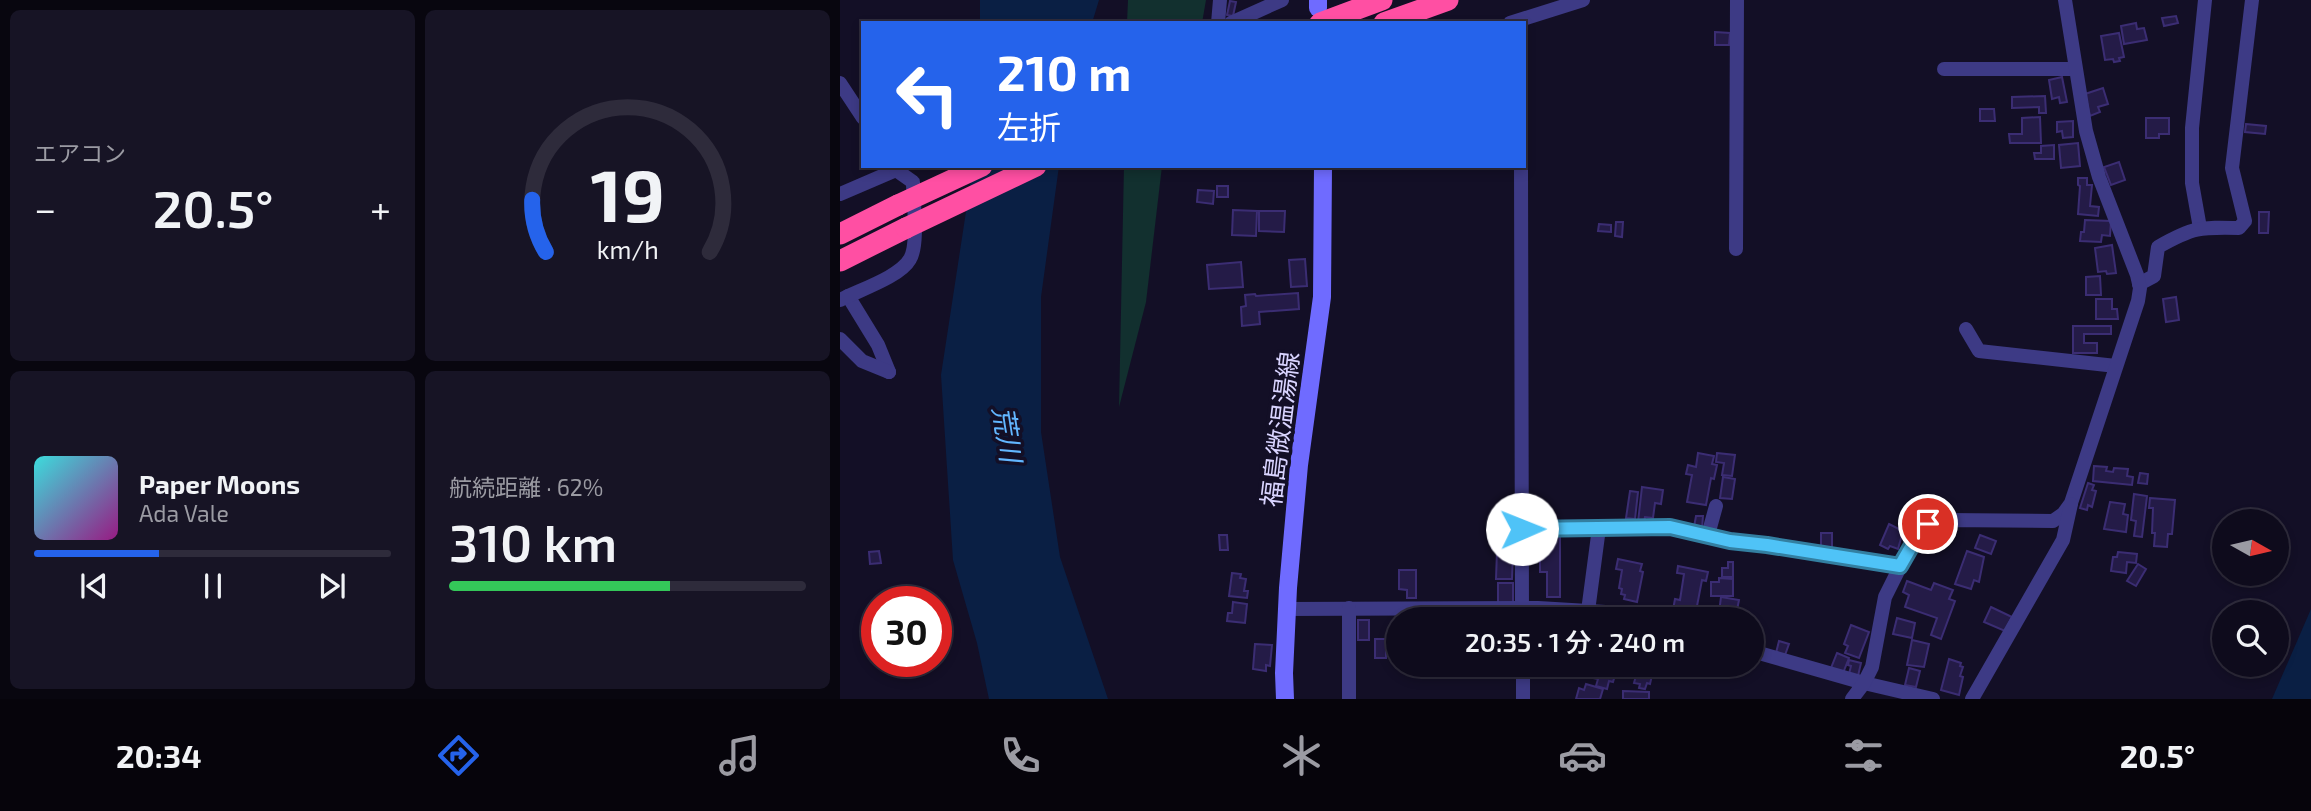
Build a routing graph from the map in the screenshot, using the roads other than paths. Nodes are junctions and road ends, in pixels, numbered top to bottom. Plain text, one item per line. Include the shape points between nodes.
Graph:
1 (1220, 0) edge
2 (1282, 0) edge
3 (1382, 0) edge
4 (1448, 0) edge
5 (1583, 0) edge
6 (1737, 0) edge
7 (2064, 0) edge
8 (2205, 0) edge
9 (2252, 0) edge
10 (1319, 10) edge
11 (1217, 21) edge
12 (1235, 21) edge
13 (1390, 21) edge
14 (1517, 21) edge
15 (1944, 69) dead end
16 (2075, 69) junction
17 (840, 83) edge
18 (861, 115) edge
19 (895, 168) edge
20 (978, 168) edge
21 (1033, 168) edge
22 (1324, 168) edge
23 (1521, 168) edge
24 (840, 194) edge
25 (2200, 228) junction
26 (840, 234) edge
27 (1737, 249) dead end
28 (840, 261) edge
29 (2139, 284) junction
30 (844, 298) edge
31 (1966, 328) dead end
32 (840, 339) edge
33 (2116, 366) junction
34 (2071, 503) junction
35 (1716, 506) dead end
36 (1598, 528) junction
37 (1522, 529) junction
38 (1708, 536) junction
39 (1900, 566) junction
40 (1522, 607) edge
41 (1588, 607) edge
42 (1349, 608) junction
43 (1287, 609) junction
44 (1386, 609) edge
45 (1764, 654) edge
46 (1523, 677) edge
47 (1864, 683) junction
48 (1285, 699) edge
49 (1349, 699) edge
50 (1523, 699) edge
51 (1852, 699) edge
52 (1933, 699) edge
53 (1972, 699) edge

1 - 11 street
2 - 12 street
3 - 10 highway
4 - 13 highway
5 - 14 street
6 - 27 street
7 - 16 street
8 - 25 street via 2192,128 2192,183
9 - 25 street via 2232,168 2245,221 2239,228
15 - 16 street
16 - 29 street via 2099,177
17 - 18 street
19 - 24 street
19 - 30 street via 912,182 911,257 899,271
20 - 26 highway, bridge
21 - 28 highway, bridge
22 - 43 main road, 福島微温湯線 via 1322,297 1299,466
23 - 37 street
25 - 29 street via 2158,247 2154,276
29 - 33 street via 2138,301
30 - 32 street via 878,345 889,372 862,361
31 - 33 street via 1979,351
33 - 34 street
34 - 39 street via 2053,521 1946,520 1928,524
34 - 53 street via 2063,540
35 - 38 street
36 - 37 street
36 - 38 street via 1670,527
36 - 41 street
37 - 40 street
38 - 39 street
39 - 47 street via 1885,597 1872,667
42 - 43 street
42 - 44 street
42 - 49 street
43 - 48 main road, 福島微温湯線
45 - 47 street
46 - 50 street
47 - 51 street
47 - 52 street

